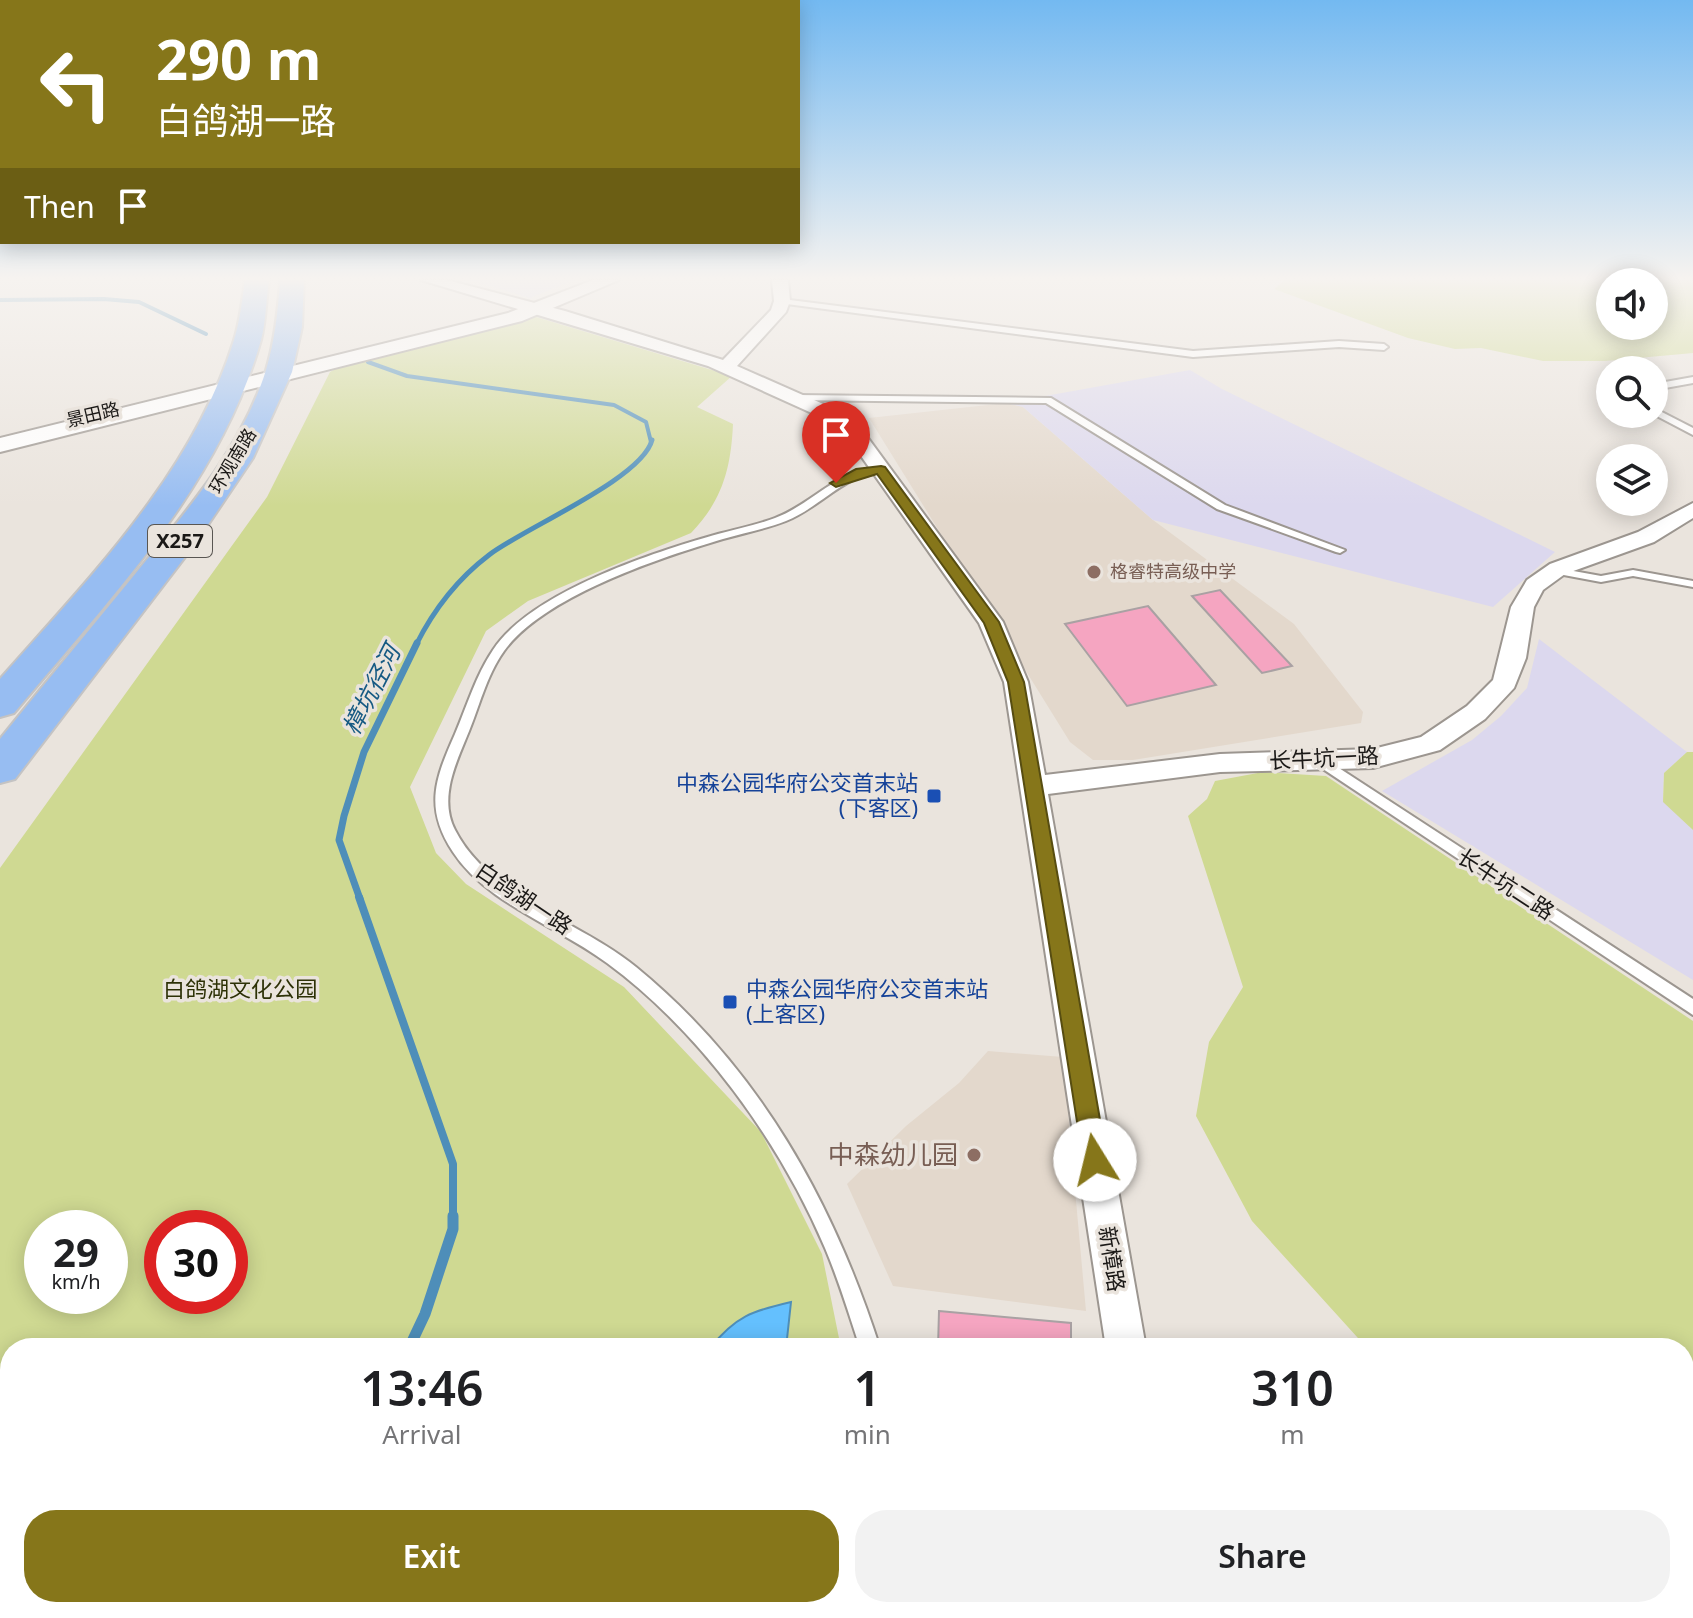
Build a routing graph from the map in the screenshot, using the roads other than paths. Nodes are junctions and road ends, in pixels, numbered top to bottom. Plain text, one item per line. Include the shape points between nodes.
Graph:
1 (240, 356) edge
2 (280, 356) edge
3 (355, 356) edge
4 (367, 356) edge
5 (693, 356) edge
6 (737, 356) edge
7 (341, 359) junction
8 (727, 366) junction
9 (1693, 380) edge
10 (273, 383) junction
11 (231, 384) junction
12 (1668, 384) edge
13 (796, 398) junction
14 (147, 410) junction
15 (1668, 419) edge
16 (214, 426) junction
17 (1693, 432) edge
18 (0, 437) edge
19 (0, 445) edge
20 (881, 469) junction
21 (1693, 509) edge
22 (1340, 550) dead end
23 (1557, 571) junction
24 (1690, 584) dead end
25 (0, 704) edge
26 (1318, 760) junction
27 (0, 768) edge
28 (1033, 785) junction
29 (1693, 1008) edge
30 (867, 1338) edge
31 (1124, 1338) edge

1 - 11 main road, 环观南路 / X257
2 - 10 main road, 环观南路 / X257
3 - 7 street
4 - 10 street
5 - 8 street, 新樟路
6 - 8 street
7 - 10 street
7 - 10 street
8 - 13 street, 新樟路
9 - 12 lane
10 - 11 street, 景田路
10 - 27 main road, 环观南路 / X257 via 238,456 187,532
11 - 14 street, 景田路
11 - 16 main road, 环观南路 / X257
11 - 18 street, 景田路
13 - 20 street, 新樟路 via 848,427
13 - 22 lane via 1048,400 1221,507
14 - 16 street via 199,414
14 - 19 street, 景田路
15 - 17 lane
16 - 25 main road, 环观南路 / X257 via 141,535
20 - 28 street, 新樟路 via 1005,649 1016,682
20 - 30 lane, 白鸽湖一路 via 847,477 790,516 681,549 589,586 514,634 493,659 446,771 441,809 457,847 476,868 629,970 744,1093 787,1152 836,1248
21 - 23 street, 长牛坑一路 via 1649,536
23 - 24 lane via 1601,579 1633,573
23 - 26 street, 长牛坑一路 via 1526,598 1506,681 1454,729 1391,755
26 - 28 street, 长牛坑一路 via 1221,763 1115,781
26 - 29 lane, 长牛坑二路
28 - 31 street, 新樟路

